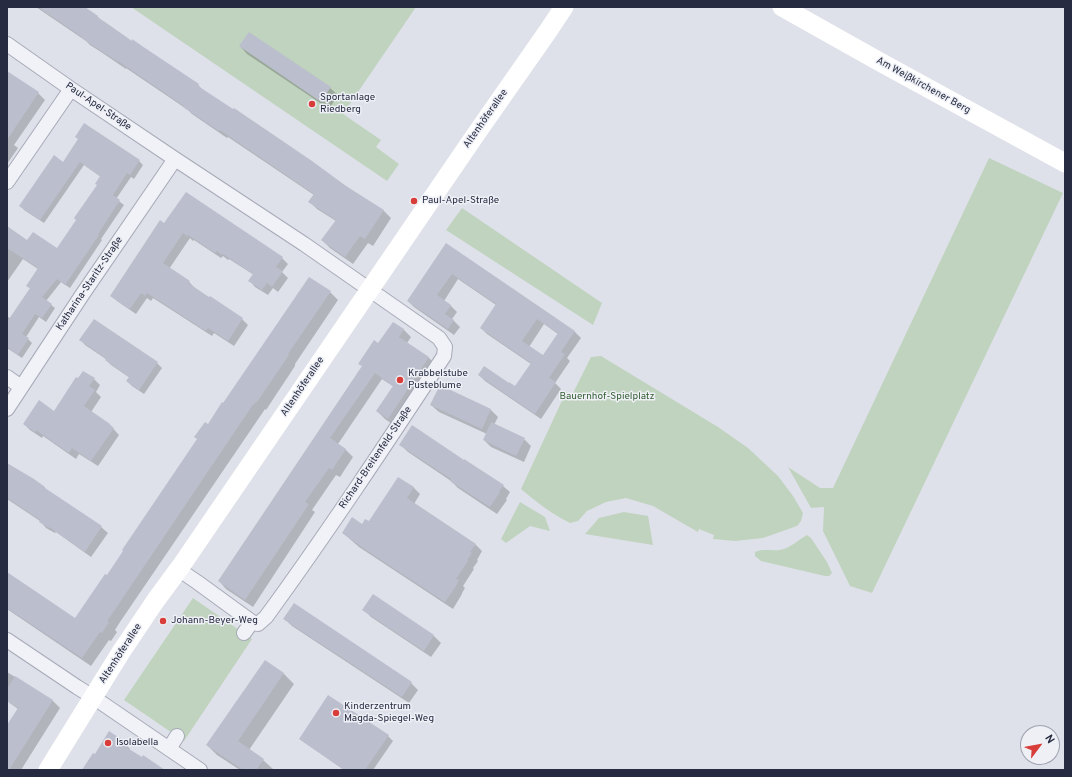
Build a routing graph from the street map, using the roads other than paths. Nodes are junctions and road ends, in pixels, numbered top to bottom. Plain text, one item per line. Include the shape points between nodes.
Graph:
1 (564, 7) edge
2 (782, 7) edge
3 (7, 44) edge
4 (71, 89) junction
5 (176, 160) junction
6 (1065, 163) edge
7 (7, 182) edge
8 (369, 290) junction
9 (7, 377) edge
10 (21, 387) junction
11 (7, 409) edge
12 (178, 570) junction
13 (7, 640) edge
14 (93, 697) junction
15 (177, 736) dead end
16 (169, 749) junction
17 (48, 770) edge
18 (200, 770) edge

1 - 8 street, Altenhöferallee
2 - 6 street, Am Weißkirchener Berg
3 - 4 street, Paul-Apel-Straße
4 - 5 street, Paul-Apel-Straße
4 - 7 street
5 - 8 street, Paul-Apel-Straße
5 - 10 street, Katharina-Staritz-Straße
8 - 12 street, Altenhöferallee
8 - 12 street, Richard-Breitenfeld-Straße via 439,338 445,347 444,356 338,515 266,617 251,626 198,582
9 - 10 street
10 - 11 street, Katharina-Staritz-Straße
12 - 14 street, Altenhöferallee
13 - 14 street
14 - 16 street
14 - 17 street, Altenhöferallee
15 - 16 street
16 - 18 street

